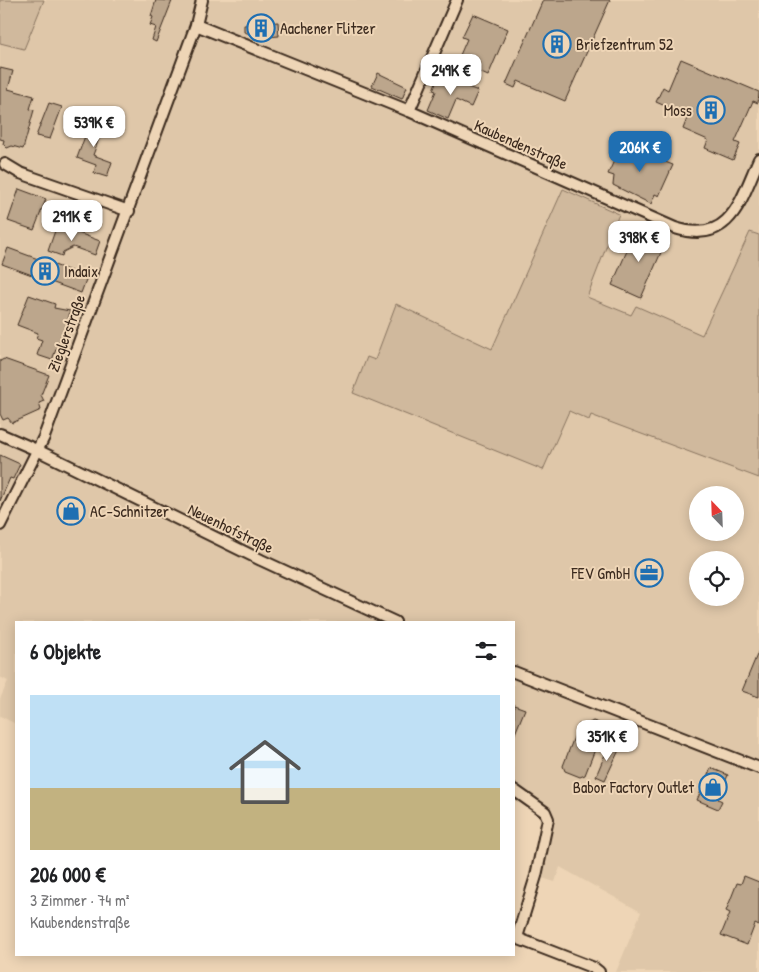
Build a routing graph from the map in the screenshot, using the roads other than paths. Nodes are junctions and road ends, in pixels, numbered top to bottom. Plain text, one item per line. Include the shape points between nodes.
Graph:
1 (202, 0) edge
2 (457, 0) edge
3 (196, 25) junction
4 (409, 111) junction
5 (759, 159) edge
6 (5, 164) dead end
7 (128, 211) junction
8 (0, 434) edge
9 (39, 451) junction
10 (0, 525) edge
11 (393, 621) edge
12 (515, 672) edge
13 (759, 768) edge
14 (515, 791) edge
15 (599, 972) edge

1 - 3 street, Zieglerstraße
2 - 4 street
3 - 4 street, Kaubendenstraße
3 - 7 street, Zieglerstraße
4 - 5 street, Kaubendenstraße via 689,232 715,229 726,222 736,211
6 - 7 street via 20,173
7 - 9 street, Zieglerstraße
8 - 9 street, Neuenhofstraße
9 - 10 street, Zieglerstraße
9 - 11 street, Neuenhofstraße
12 - 13 street
14 - 15 street via 545,812 548,820 519,939

